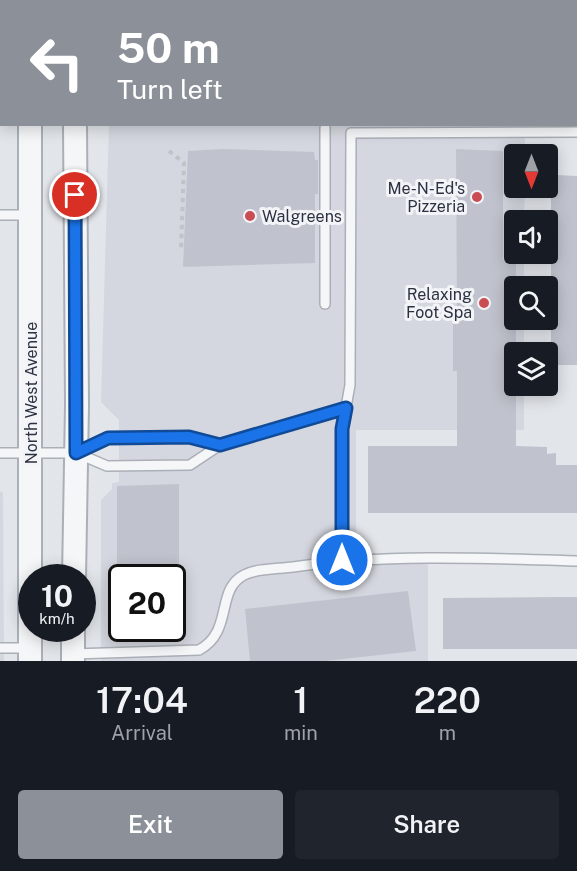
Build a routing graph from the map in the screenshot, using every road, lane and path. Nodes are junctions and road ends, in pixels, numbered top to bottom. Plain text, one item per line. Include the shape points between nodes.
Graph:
1 (30, 126) edge
2 (75, 126) edge
3 (325, 128) dead end
4 (577, 132) edge
5 (169, 151) dead end
6 (0, 215) edge
7 (30, 215) junction
8 (181, 250) dead end
9 (325, 304) dead end
10 (346, 408) junction
11 (220, 445) junction
12 (0, 453) edge
13 (31, 453) junction
14 (76, 453) junction
15 (342, 560) junction
16 (577, 561) edge
17 (74, 564) edge
18 (0, 648) edge
19 (33, 657) edge
20 (73, 657) edge

1 - 7 street, North West Avenue
2 - 14 street
3 - 9 lane
4 - 10 lane via 351,133 350,386
5 - 8 path via 184,163
6 - 7 lane
7 - 13 street, North West Avenue
10 - 11 lane
10 - 15 lane via 342,429
11 - 14 lane via 189,437 108,438
11 - 14 lane via 190,465 107,466
12 - 13 lane
13 - 14 lane
13 - 19 street, North West Avenue
14 - 17 street
15 - 16 lane
15 - 20 lane via 244,575 230,589 216,636 199,650
18 - 19 lane

